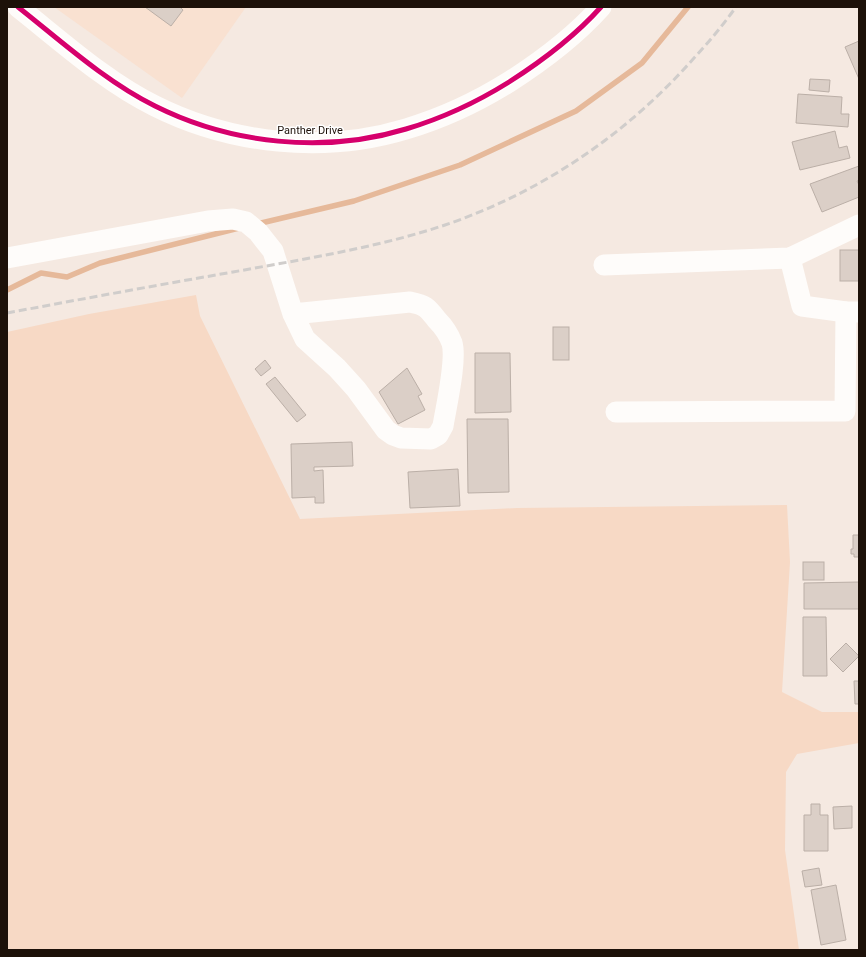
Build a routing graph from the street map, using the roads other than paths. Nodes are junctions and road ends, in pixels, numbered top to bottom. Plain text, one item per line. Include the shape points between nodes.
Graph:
1 (18, 7) edge
2 (601, 7) edge
3 (859, 226) edge
4 (7, 258) edge
5 (790, 258) junction
6 (604, 265) dead end
7 (853, 312) edge
8 (293, 314) junction
9 (616, 412) dead end

1 - 2 street, Panther Drive via 108,78 154,106 219,131 256,139 291,142 330,142 368,138 442,117 486,96 527,70 563,44
3 - 5 street
4 - 8 street via 208,221 233,219 246,222 273,251
5 - 6 street
5 - 7 street via 802,306
7 - 9 street via 845,411
8 - 8 street via 305,339 338,368 393,436 431,439 438,435 443,426 454,356 452,343 444,328 422,304 410,302

